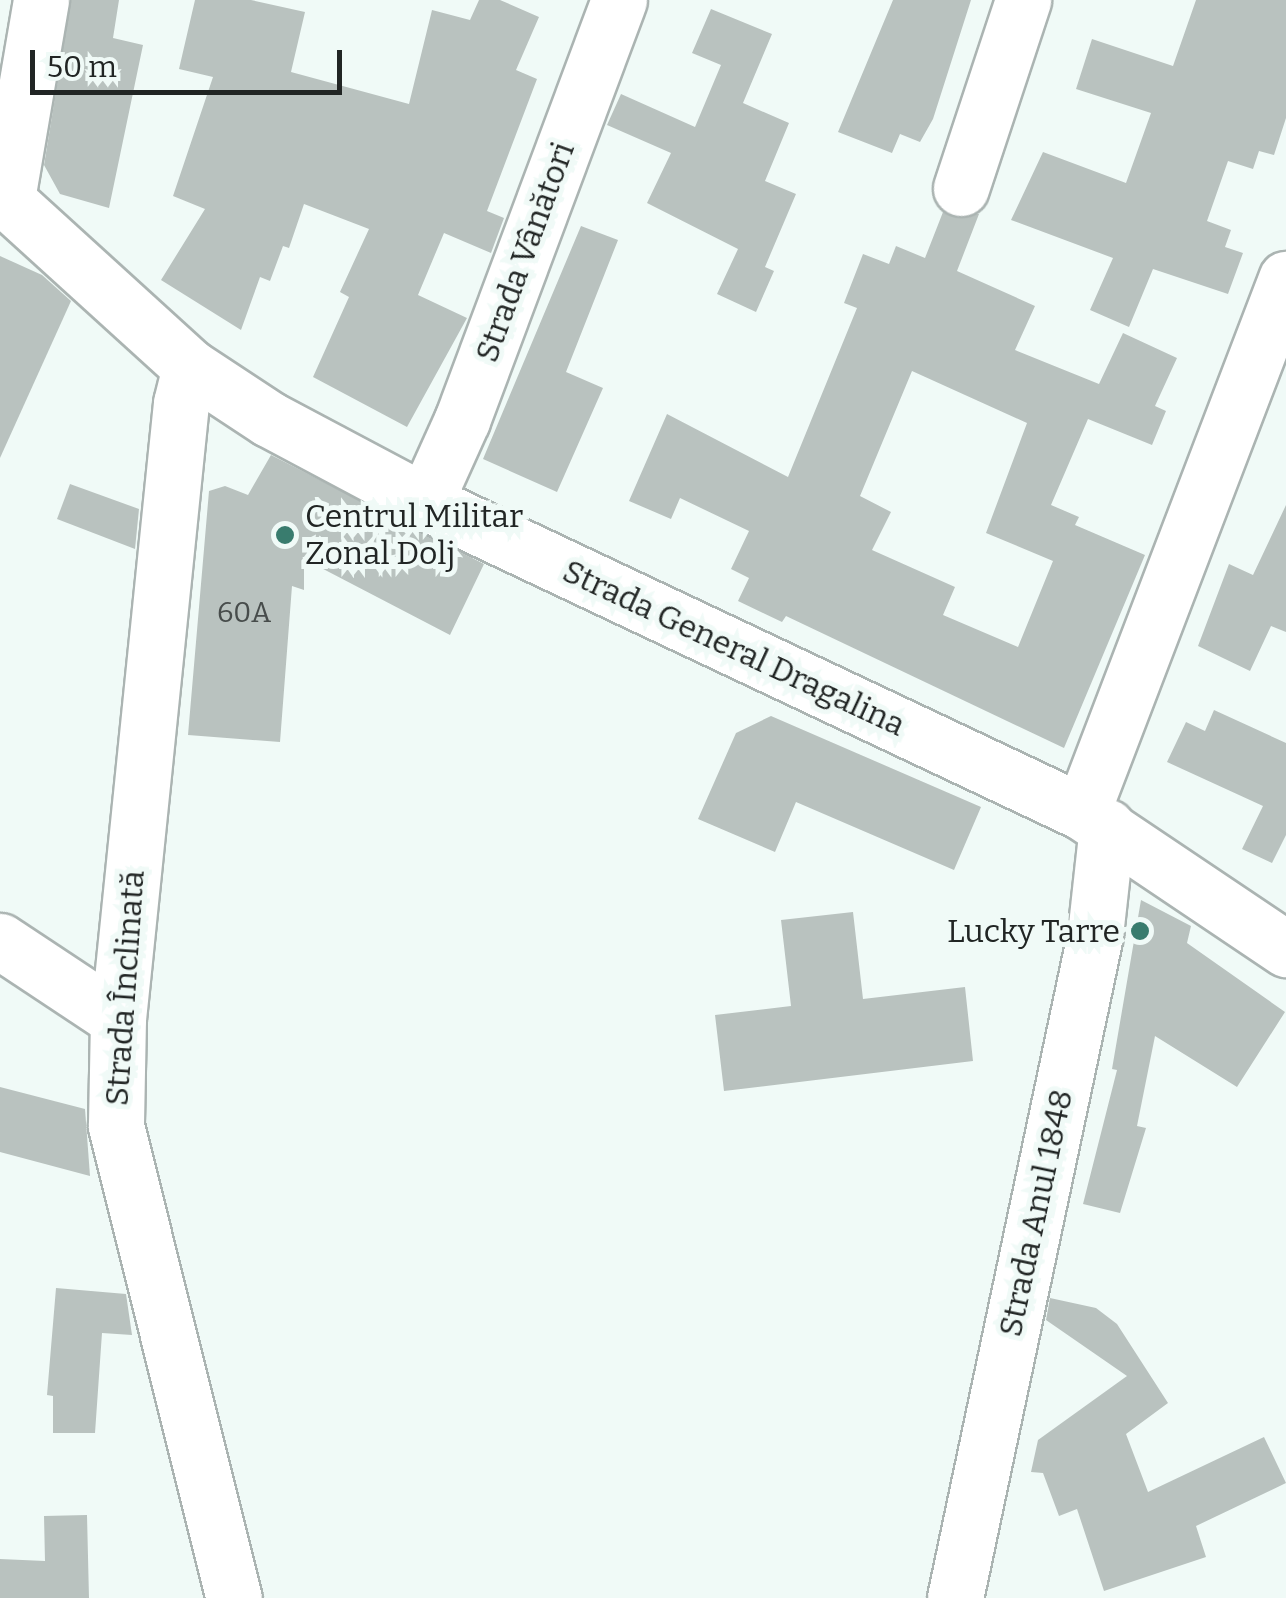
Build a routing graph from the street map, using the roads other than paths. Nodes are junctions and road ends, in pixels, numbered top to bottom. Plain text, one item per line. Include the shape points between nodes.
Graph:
1 (41, 0) edge
2 (619, 0) edge
3 (1023, 0) edge
4 (961, 188) dead end
5 (3, 197) edge
6 (1286, 280) edge
7 (190, 366) junction
8 (425, 502) junction
9 (1094, 820) junction
10 (0, 941) edge
11 (1286, 950) edge
12 (118, 1019) junction
13 (234, 1598) edge
14 (954, 1598) edge

1 - 5 street
2 - 8 street, Strada Vânători
3 - 4 street
5 - 7 street, Strada General Dragalina
6 - 9 street, Strada Anul 1848
7 - 8 street, Strada General Dragalina via 269,419
7 - 12 street, Strada Înclinată via 180,403
8 - 9 street, Strada General Dragalina
9 - 11 street, Strada General Dragalina
9 - 14 street, Strada Anul 1848 via 1094,935
10 - 12 street
12 - 13 street, Strada Înclinată via 116,1126

